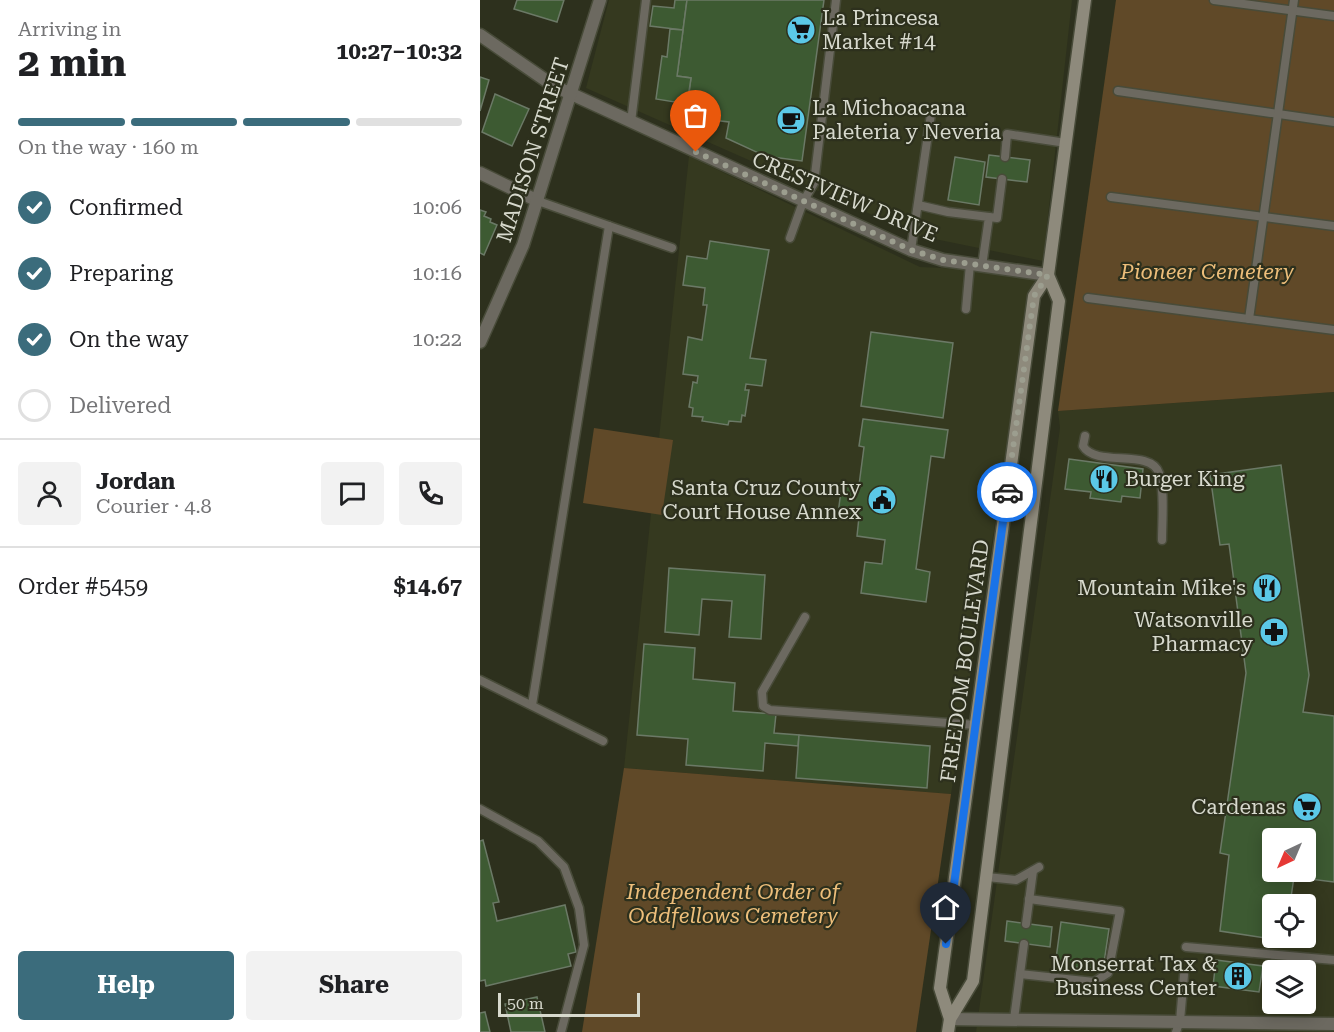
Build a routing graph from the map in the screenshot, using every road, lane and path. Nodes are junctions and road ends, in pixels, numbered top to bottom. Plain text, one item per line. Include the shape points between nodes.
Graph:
1 (600, 0) edge
2 (646, 0) edge
3 (836, 0) edge
4 (1085, 0) edge
5 (1214, 0) edge
6 (1294, 0) edge
7 (1292, 11) junction
8 (1334, 16) edge
9 (480, 35) edge
10 (1118, 91) dead end
11 (572, 95) junction
12 (931, 114) dead end
13 (1277, 114) junction
14 (631, 122) junction
15 (1334, 122) edge
16 (1066, 144) junction
17 (1005, 157) dead end
18 (480, 173) edge
19 (1002, 179) dead end
20 (1111, 197) dead end
21 (538, 201) junction
22 (803, 202) junction
23 (918, 205) junction
24 (1264, 216) junction
25 (989, 217) junction
26 (609, 226) junction
27 (1334, 226) edge
28 (790, 238) dead end
29 (672, 248) dead end
30 (911, 250) junction
31 (976, 265) junction
32 (1048, 275) junction
33 (1088, 298) dead end
34 (966, 309) dead end
35 (1249, 319) junction
36 (1334, 330) edge
37 (480, 342) edge
38 (1085, 436) dead end
39 (1162, 540) dead end
40 (805, 617) dead end
41 (480, 680) edge
42 (532, 705) junction
43 (976, 725) junction
44 (603, 741) dead end
45 (480, 809) edge
46 (987, 877) junction
47 (1029, 899) junction
48 (1026, 924) dead end
49 (1024, 944) dead end
50 (1186, 947) dead end
51 (1334, 960) edge
52 (1020, 974) junction
53 (1184, 975) dead end
54 (950, 1019) junction
55 (1014, 1019) junction
56 (1334, 1024) edge
57 (1178, 1026) edge
58 (561, 1032) edge
59 (948, 1032) edge

1 - 11 street, MADISON STREET
2 - 14 lane
3 - 22 lane via 814,183
4 - 16 main road, FREEDOM BOULEVARD
5 - 7 lane
6 - 7 lane
7 - 8 lane
7 - 13 lane
9 - 11 street, CRESTVIEW DRIVE
10 - 13 lane
11 - 14 street, CRESTVIEW DRIVE
11 - 21 street, MADISON STREET
12 - 23 lane
13 - 15 lane
13 - 24 lane
14 - 22 street, CRESTVIEW DRIVE
16 - 17 lane via 1007,134
16 - 32 main road, FREEDOM BOULEVARD
18 - 21 street
19 - 25 lane via 997,218
20 - 24 lane
21 - 26 lane
21 - 37 street, MADISON STREET via 524,245
22 - 28 lane
22 - 30 street, CRESTVIEW DRIVE
23 - 25 lane
23 - 30 lane
24 - 27 lane
24 - 35 lane
25 - 31 lane
26 - 29 lane
26 - 42 lane
30 - 31 street, CRESTVIEW DRIVE
31 - 32 street, CRESTVIEW DRIVE
31 - 34 lane
32 - 43 main road, FREEDOM BOULEVARD via 1034,296
32 - 46 main road, FREEDOM BOULEVARD via 1059,301
33 - 35 lane
35 - 36 lane
38 - 39 lane via 1083,446 1090,453 1147,462 1155,467 1160,477
40 - 43 lane via 762,692 763,706 770,710
41 - 42 lane
42 - 44 lane
43 - 54 main road, FREEDOM BOULEVARD via 940,988
45 - 58 lane via 538,841 564,867 579,908 584,945
46 - 47 lane via 1016,880 1036,869
46 - 54 main road, FREEDOM BOULEVARD via 973,981
47 - 48 lane
47 - 52 lane via 1120,911 1108,973 1094,982
49 - 52 lane
50 - 51 lane
52 - 55 lane
53 - 57 lane
54 - 55 street
54 - 59 main road, FREEDOM BOULEVARD
55 - 57 street
56 - 57 street

